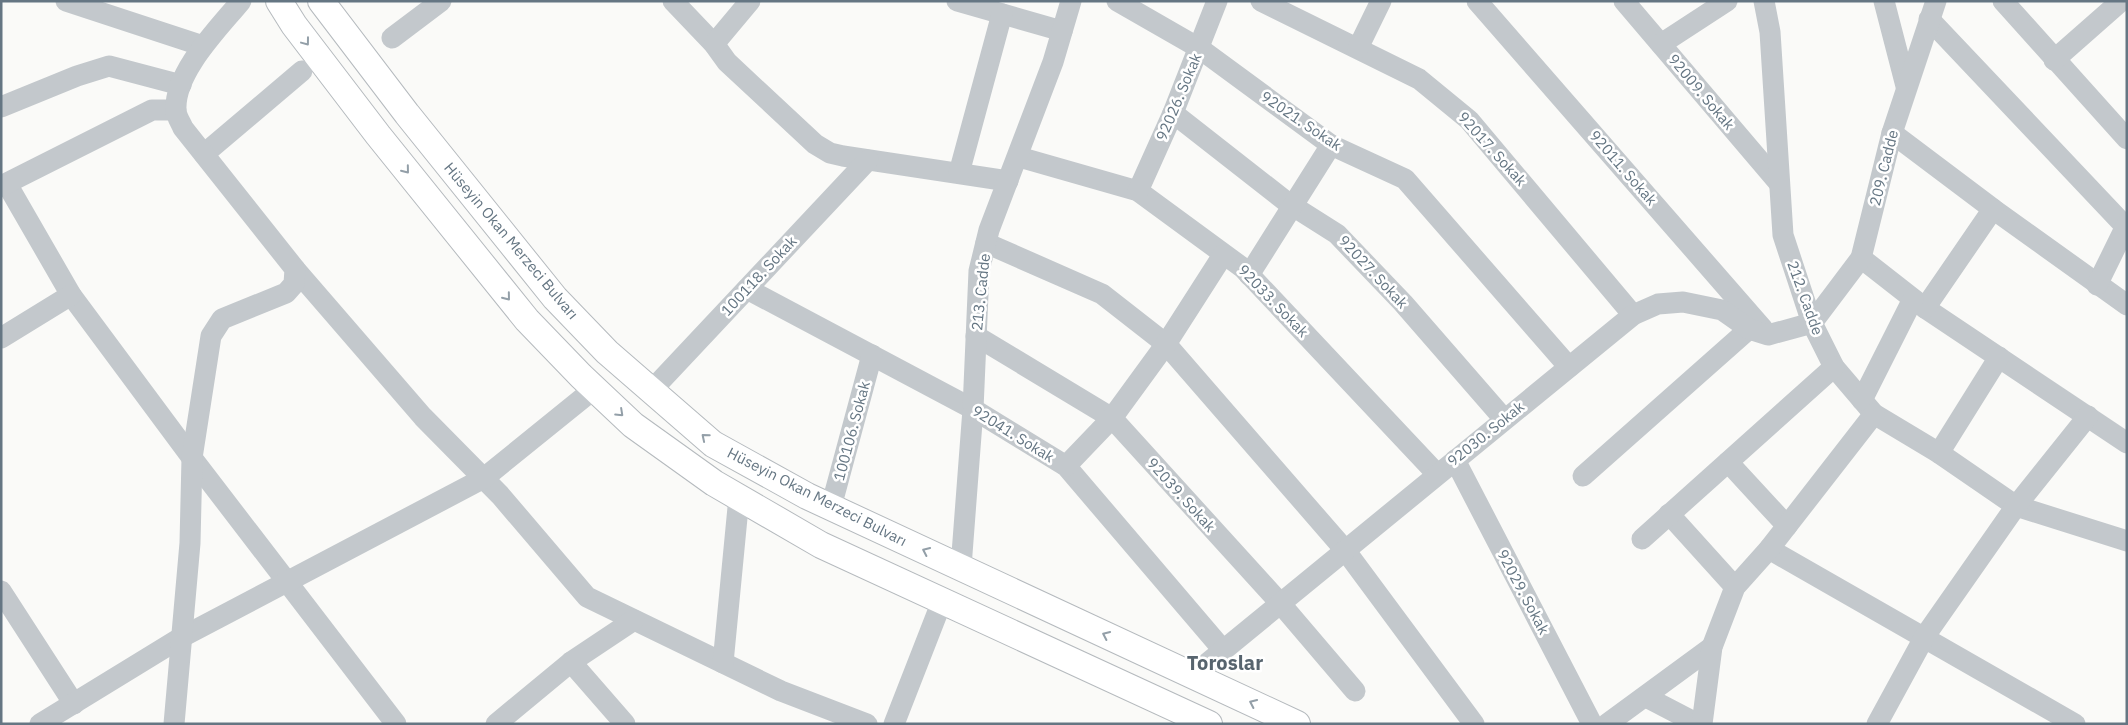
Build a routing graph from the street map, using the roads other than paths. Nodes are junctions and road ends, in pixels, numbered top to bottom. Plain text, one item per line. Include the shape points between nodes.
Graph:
1 (66, 1) edge
2 (241, 1) edge
3 (279, 1) edge
4 (321, 1) edge
5 (441, 1) edge
6 (750, 1) edge
7 (958, 1) edge
8 (1071, 1) edge
9 (1118, 1) edge
10 (1217, 1) edge
11 (1261, 1) edge
12 (1381, 1) edge
13 (1477, 1) edge
14 (1624, 1) edge
15 (1727, 1) edge
16 (1764, 1) edge
17 (1884, 1) edge
18 (2003, 1) edge
19 (2122, 1) edge
20 (676, 2) edge
21 (2127, 5) edge
22 (1933, 10) edge
23 (1002, 14) junction
24 (1062, 31) junction
25 (392, 38) dead end
26 (714, 44) junction
27 (1661, 44) junction
28 (203, 46) junction
29 (1199, 48) junction
30 (1358, 48) junction
31 (2054, 60) junction
32 (302, 71) dead end
33 (181, 85) junction
34 (1906, 86) junction
35 (1, 107) edge
36 (176, 110) junction
37 (1173, 113) junction
38 (1892, 133) junction
39 (2127, 139) edge
40 (1331, 144) junction
41 (204, 154) junction
42 (1018, 157) junction
43 (868, 160) junction
44 (959, 173) junction
45 (1008, 181) junction
46 (1778, 182) junction
47 (4, 185) edge
48 (1138, 191) junction
49 (1293, 206) junction
50 (1993, 209) junction
51 (2126, 225) edge
52 (986, 243) junction
53 (1223, 255) junction
54 (1861, 258) junction
55 (296, 269) junction
56 (1249, 275) junction
57 (2096, 285) junction
58 (747, 289) junction
59 (71, 295) junction
60 (1919, 304) junction
61 (2127, 305) edge
62 (1633, 315) junction
63 (1812, 324) junction
64 (1759, 332) junction
65 (976, 336) junction
66 (1, 338) edge
67 (1166, 344) junction
68 (872, 356) junction
69 (1999, 357) junction
70 (1568, 367) junction
71 (1834, 367) junction
72 (594, 389) junction
73 (650, 392) junction
74 (1868, 407) junction
75 (973, 409) junction
76 (2088, 416) junction
77 (1112, 418) junction
78 (1504, 419) junction
79 (2127, 443) edge
80 (1939, 453) junction
81 (192, 458) junction
82 (1455, 460) junction
83 (1728, 462) junction
84 (1066, 466) junction
85 (1437, 474) junction
86 (1583, 476) dead end
87 (484, 478) junction
88 (739, 497) junction
89 (2016, 506) junction
90 (831, 507) junction
91 (1669, 514) junction
92 (1787, 526) junction
93 (1642, 538) dead end
94 (2127, 541) edge
95 (1344, 550) junction
96 (1769, 550) junction
97 (961, 567) junction
98 (287, 582) junction
99 (1735, 587) junction
100 (1, 592) edge
101 (942, 602) junction
102 (1280, 603) junction
103 (634, 620) junction
104 (1925, 636) junction
105 (182, 637) junction
106 (1712, 647) junction
107 (1223, 650) junction
108 (571, 662) junction
109 (723, 663) junction
110 (1193, 675) junction
111 (1355, 691) dead end
112 (1646, 696) junction
113 (74, 704) junction
114 (1198, 722) edge
115 (40, 724) edge
116 (174, 724) edge
117 (396, 724) edge
118 (496, 724) edge
119 (625, 724) edge
120 (867, 724) edge
121 (894, 724) edge
122 (1297, 724) edge
123 (1474, 724) edge
124 (1592, 724) edge
125 (1607, 724) edge
126 (1698, 724) edge
127 (1702, 724) edge
128 (1877, 724) edge
129 (2075, 724) edge

1 - 28 street
2 - 28 street
3 -> 72 main road via 378,135 527,320
4 - 73 main road, Hüseyin Okan Merzeci Bulvarı via 555,298
5 - 25 street
6 - 26 street
7 - 23 street
8 - 24 street, 213. Cadde
9 - 29 street, 92021. Sokak
10 - 29 street, 92026. Sokak
11 - 30 street, 92017. Sokak
12 - 30 street
13 - 64 street, 92011. Sokak
14 - 27 street, 92009. Sokak
15 - 27 street
16 - 46 street, 212. Cadde via 1770,32
17 - 34 street
18 - 31 street
19 - 21 street
19 - 31 street
20 - 26 street
22 - 34 street, 209. Cadde
22 - 51 street
23 - 24 street
23 - 44 street
24 - 42 street, 213. Cadde via 1054,62
26 - 43 street via 727,62 815,144 830,153
27 - 46 street, 92009. Sokak
28 - 33 street
29 - 37 street, 92026. Sokak
29 - 40 street, 92021. Sokak
30 - 62 street, 92017. Sokak via 1419,79 1469,120
31 - 39 street
32 - 41 street
33 - 35 street via 109,66
33 - 36 street
34 - 38 street, 209. Cadde
36 - 41 street via 183,128
36 - 47 street via 152,110
37 - 48 street, 92026. Sokak
37 - 49 street, 92027. Sokak
38 - 50 street
38 - 54 street, 209. Cadde
40 - 49 street
40 - 70 street, 92021. Sokak via 1405,179
41 - 55 street
42 - 45 street, 213. Cadde
42 - 48 street, 92033. Sokak
43 - 44 street
43 - 58 street, 100118. Sokak
44 - 45 street
45 - 52 street, 213. Cadde
46 - 63 street, 212. Cadde via 1783,235
47 - 59 street
48 - 53 street, 92033. Sokak
49 - 56 street
49 - 78 street, 92027. Sokak via 1338,234
50 - 57 street
50 - 60 street
51 - 57 street
52 - 65 street, 213. Cadde via 979,271
52 - 67 street via 1102,294
53 - 56 street, 92033. Sokak
53 - 67 street
54 - 60 street
54 - 63 street, 209. Cadde
55 - 81 street via 294,284 286,293 222,319 211,336
55 - 87 street via 423,417
56 - 85 street, 92033. Sokak
57 - 61 street
58 - 68 street, 92041. Sokak
58 - 73 street, 100118. Sokak
59 - 66 street
59 - 81 street
60 - 69 street
60 - 74 street
62 - 64 street, 92030. Sokak via 1658,304 1683,302 1722,310
62 - 70 street, 92030. Sokak
63 - 64 street
63 - 71 street, 212. Cadde
64 - 86 street
65 - 75 street, 213. Cadde
65 - 77 street, 92039. Sokak
67 - 77 street
67 - 95 street
68 - 75 street, 92041. Sokak
68 - 90 street, 100106. Sokak
69 - 76 street
69 - 80 street
70 - 78 street, 92030. Sokak
71 - 74 street, 212. Cadde
71 - 83 street
72 - 87 street
72 -> 88 main road via 633,425
90 -> 73 main road, Hüseyin Okan Merzeci Bulvarı via 713,444
74 - 80 street, 212. Cadde
74 - 92 street
75 - 84 street, 92041. Sokak
75 - 97 street, 213. Cadde
76 - 79 street
76 - 89 street
77 - 84 street
77 - 102 street, 92039. Sokak
78 - 82 street, 92030. Sokak
80 - 89 street, 212. Cadde
81 - 98 street
81 - 105 street via 190,543
82 - 85 street, 92030. Sokak
82 - 124 street, 92029. Sokak
83 - 91 street
83 - 92 street
84 - 107 street, 92041. Sokak
85 - 95 street, 92030. Sokak
87 - 98 street
87 - 103 street via 587,597
88 - 101 main road via 821,545
88 - 109 street
89 - 94 street, 212. Cadde
89 - 104 street
97 -> 90 main road, Hüseyin Okan Merzeci Bulvarı
91 - 93 street
91 - 99 street
92 - 96 street
95 - 102 street, 92030. Sokak
95 - 123 street
96 - 99 street
96 - 104 street
110 -> 97 main road, Hüseyin Okan Merzeci Bulvarı
98 - 105 street
98 - 117 street
99 - 106 street
100 - 113 street
101 - 114 main road
101 - 121 street
102 - 107 street, 92030. Sokak
102 - 111 street, 92039. Sokak
103 - 108 street
103 - 109 street
104 - 128 street
104 - 129 street
105 - 113 street
105 - 116 street
106 - 112 street
106 - 127 street
107 - 110 street, 92030. Sokak
108 - 118 street
108 - 119 street
109 - 120 street via 781,691
122 -> 110 main road, Hüseyin Okan Merzeci Bulvarı
112 - 125 street
112 - 126 street
113 - 115 street

